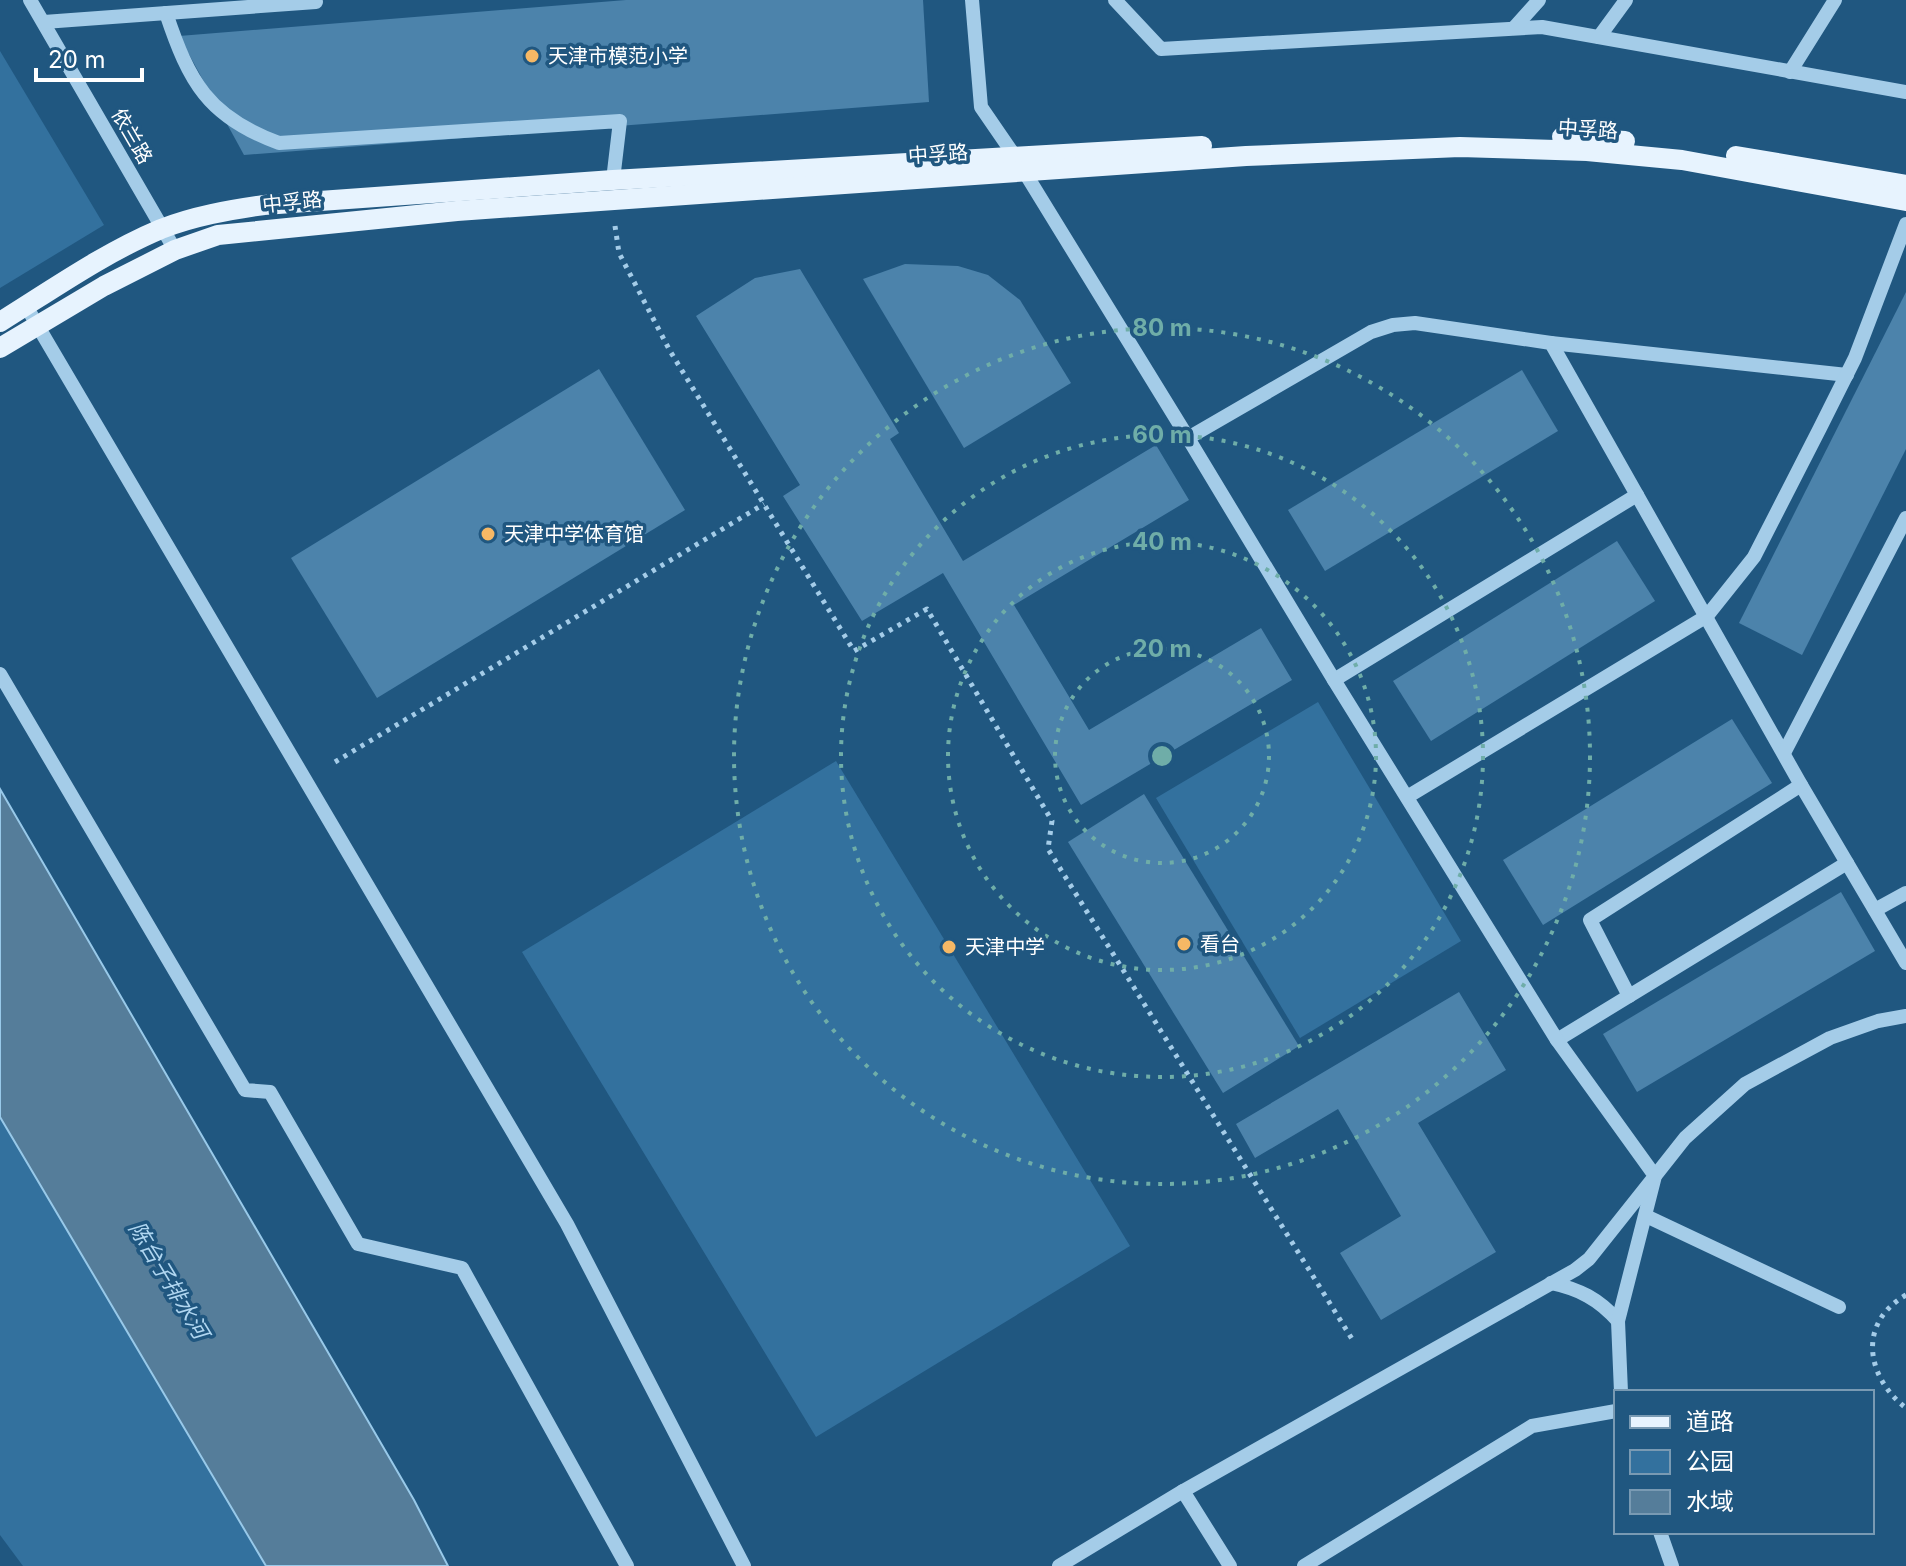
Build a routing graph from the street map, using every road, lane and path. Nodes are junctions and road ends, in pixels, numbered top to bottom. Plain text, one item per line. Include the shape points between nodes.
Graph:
1 (30, 0) edge
2 (972, 0) edge
3 (1115, 0) edge
4 (1539, 0) edge
5 (1626, 0) edge
6 (1835, 0) edge
7 (316, 2) dead end
8 (166, 13) junction
9 (44, 22) junction
10 (1514, 28) junction
11 (1599, 37) junction
12 (1790, 72) junction
13 (1906, 92) edge
14 (1019, 164) junction
15 (613, 180) junction
16 (1906, 185) edge
17 (612, 201) junction
18 (1906, 201) edge
19 (1906, 224) edge
20 (162, 229) junction
21 (175, 250) junction
22 (26, 306) junction
23 (0, 322) edge
24 (37, 326) junction
25 (1551, 343) junction
26 (0, 348) edge
27 (1847, 375) junction
28 (1188, 438) junction
29 (1637, 495) junction
30 (764, 504) junction
31 (1906, 518) edge
32 (1707, 616) junction
33 (0, 674) edge
34 (1334, 680) junction
35 (1784, 753) junction
36 (335, 762) dead end
37 (1801, 785) junction
38 (1407, 797) junction
39 (1847, 863) junction
40 (1906, 893) edge
41 (1875, 910) junction
42 (1906, 963) edge
43 (1629, 996) junction
44 (1906, 1016) edge
45 (1557, 1040) junction
46 (1655, 1176) junction
47 (1646, 1216) junction
48 (1551, 1283) junction
49 (1906, 1295) edge
50 (1839, 1307) dead end
51 (1618, 1321) junction
52 (1352, 1339) dead end
53 (1621, 1390) edge
54 (1906, 1408) edge
55 (1614, 1411) edge
56 (1183, 1491) junction
57 (1661, 1534) edge
58 (627, 1566) edge
59 (744, 1566) edge
60 (1059, 1566) edge
61 (1230, 1566) edge
62 (1304, 1566) edge
63 (1672, 1566) edge

1 - 9 street, 依兰路
2 - 14 street via 981,107
3 - 10 street via 1161,49
4 - 10 street
5 - 11 street
6 - 12 street
7 - 8 street
8 - 9 street
8 - 15 street via 180,55 207,99 246,131 279,143 620,121
9 - 20 street, 依兰路
10 - 11 street
11 - 12 street
12 - 13 street
14 - 15 main road, 中孚路
14 - 16 main road, 中孚路 via 1352,138 1492,135 1691,149
14 - 17 main road, 中孚路
14 - 18 main road, 中孚路 via 1460,147 1587,151 1682,160
14 - 28 street
15 - 20 main road, 中孚路 via 264,205 212,213
17 - 21 main road, 中孚路 via 270,228 218,235
17 - 30 path via 619,253 670,351
19 - 27 street
20 - 21 street, 依兰路
20 - 22 main road, 中孚路
21 - 24 main road, 中孚路
22 - 23 main road, 中孚路
22 - 24 street
24 - 26 main road, 中孚路
24 - 59 street via 567,1224
25 - 27 street
25 - 28 street via 1415,323 1393,325 1371,332
25 - 29 street
27 - 32 street via 1754,557
28 - 34 street
29 - 32 street
29 - 34 street
30 - 36 path
30 - 52 path via 854,651 927,609 1052,821 1048,849
31 - 35 street
32 - 35 street
32 - 38 street
33 - 58 street via 245,1090 270,1092 358,1244 462,1268
34 - 38 street
35 - 37 street
37 - 39 street
37 - 43 street via 1590,920
38 - 45 street
39 - 41 street
39 - 43 street
40 - 41 street
41 - 42 street
43 - 45 street
44 - 46 street via 1830,1038 1745,1084 1685,1138
45 - 46 street
46 - 47 street
46 - 48 street via 1589,1259
47 - 50 street
47 - 51 street
48 - 51 street via 1587,1294
48 - 56 street
49 - 54 path via 1882,1317 1873,1337 1872,1358 1878,1378
51 - 53 street
55 - 62 street via 1532,1426
56 - 60 street
56 - 61 street
57 - 63 street

